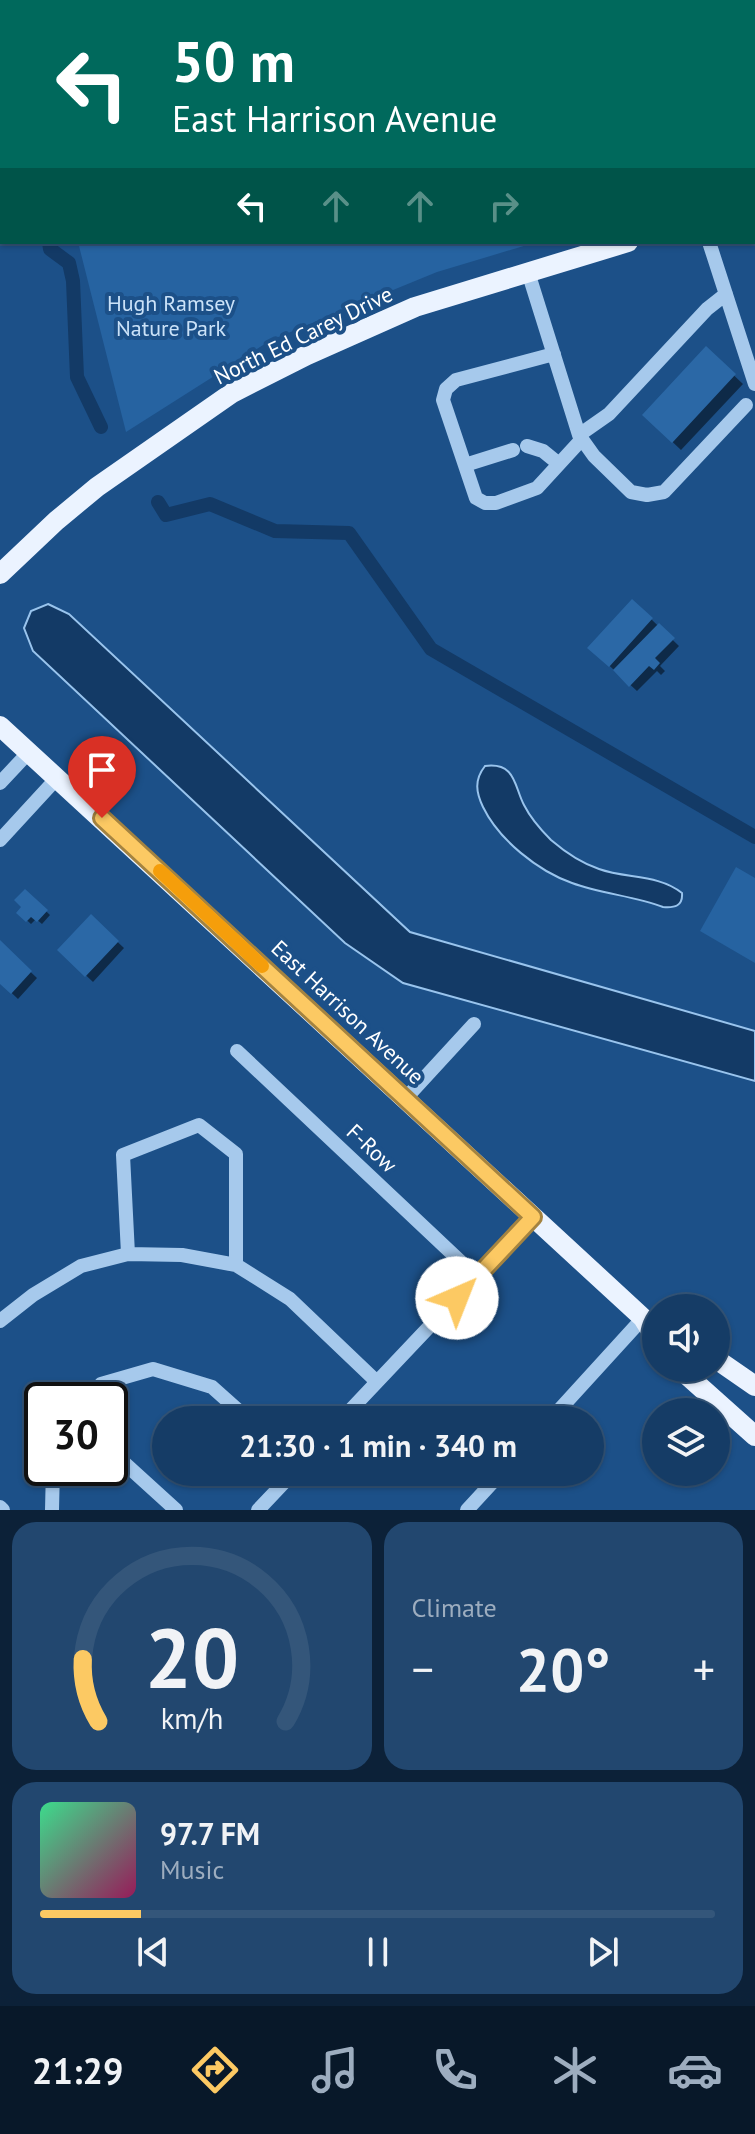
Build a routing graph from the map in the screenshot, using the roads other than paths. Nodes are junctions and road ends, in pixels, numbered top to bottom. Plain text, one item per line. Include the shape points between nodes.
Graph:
1 (621, 244) edge
2 (710, 244) edge
3 (528, 272) junction
4 (726, 294) junction
5 (554, 354) junction
6 (755, 384) edge
7 (746, 405) dead end
8 (581, 437) junction
9 (559, 464) junction
10 (465, 465) junction
11 (0, 574) edge
12 (0, 726) edge
13 (29, 752) junction
14 (58, 777) junction
15 (0, 783) edge
16 (0, 840) edge
17 (474, 1024) dead end
18 (237, 1051) dead end
19 (406, 1098) junction
20 (533, 1217) junction
21 (128, 1254) junction
22 (236, 1265) junction
23 (477, 1277) junction
24 (642, 1314) edge
25 (0, 1321) edge
26 (642, 1329) edge
27 (730, 1369) edge
28 (376, 1381) junction
29 (108, 1382) edge
30 (695, 1382) edge
31 (755, 1386) edge
32 (233, 1406) edge
33 (354, 1406) edge
34 (564, 1406) edge
35 (755, 1436) edge
36 (128, 1466) edge
37 (53, 1486) edge
38 (281, 1486) edge
39 (489, 1486) edge
40 (52, 1510) edge
41 (176, 1510) edge
42 (258, 1510) edge
43 (467, 1510) edge

1 - 3 main road, North Ed Carey Drive
2 - 4 street
3 - 5 street
3 - 11 main road, North Ed Carey Drive via 415,307 232,393 97,487
4 - 6 street
4 - 8 street
5 - 8 street
5 - 10 street via 456,380 446,389 443,400
7 - 8 street via 664,492 631,492
8 - 9 street
9 - 10 street via 543,451 520,448
9 - 10 street via 537,488 496,503 476,498
12 - 13 main road, East Harrison Avenue
13 - 14 main road, East Harrison Avenue
13 - 15 street
14 - 16 street
14 - 19 main road, East Harrison Avenue
17 - 19 street
18 - 23 street, F-Row
19 - 20 main road, East Harrison Avenue
20 - 23 street
20 - 24 main road, East Harrison Avenue
21 - 22 street via 182,1255
21 - 22 street via 123,1155 199,1125 236,1154
21 - 25 street via 81,1266
22 - 28 street via 290,1299
23 - 28 street
26 - 34 street
27 - 31 main road
28 - 33 street
29 - 32 street via 153,1369 212,1387
30 - 35 main road
36 - 41 street
37 - 40 street
38 - 42 street
39 - 43 street

